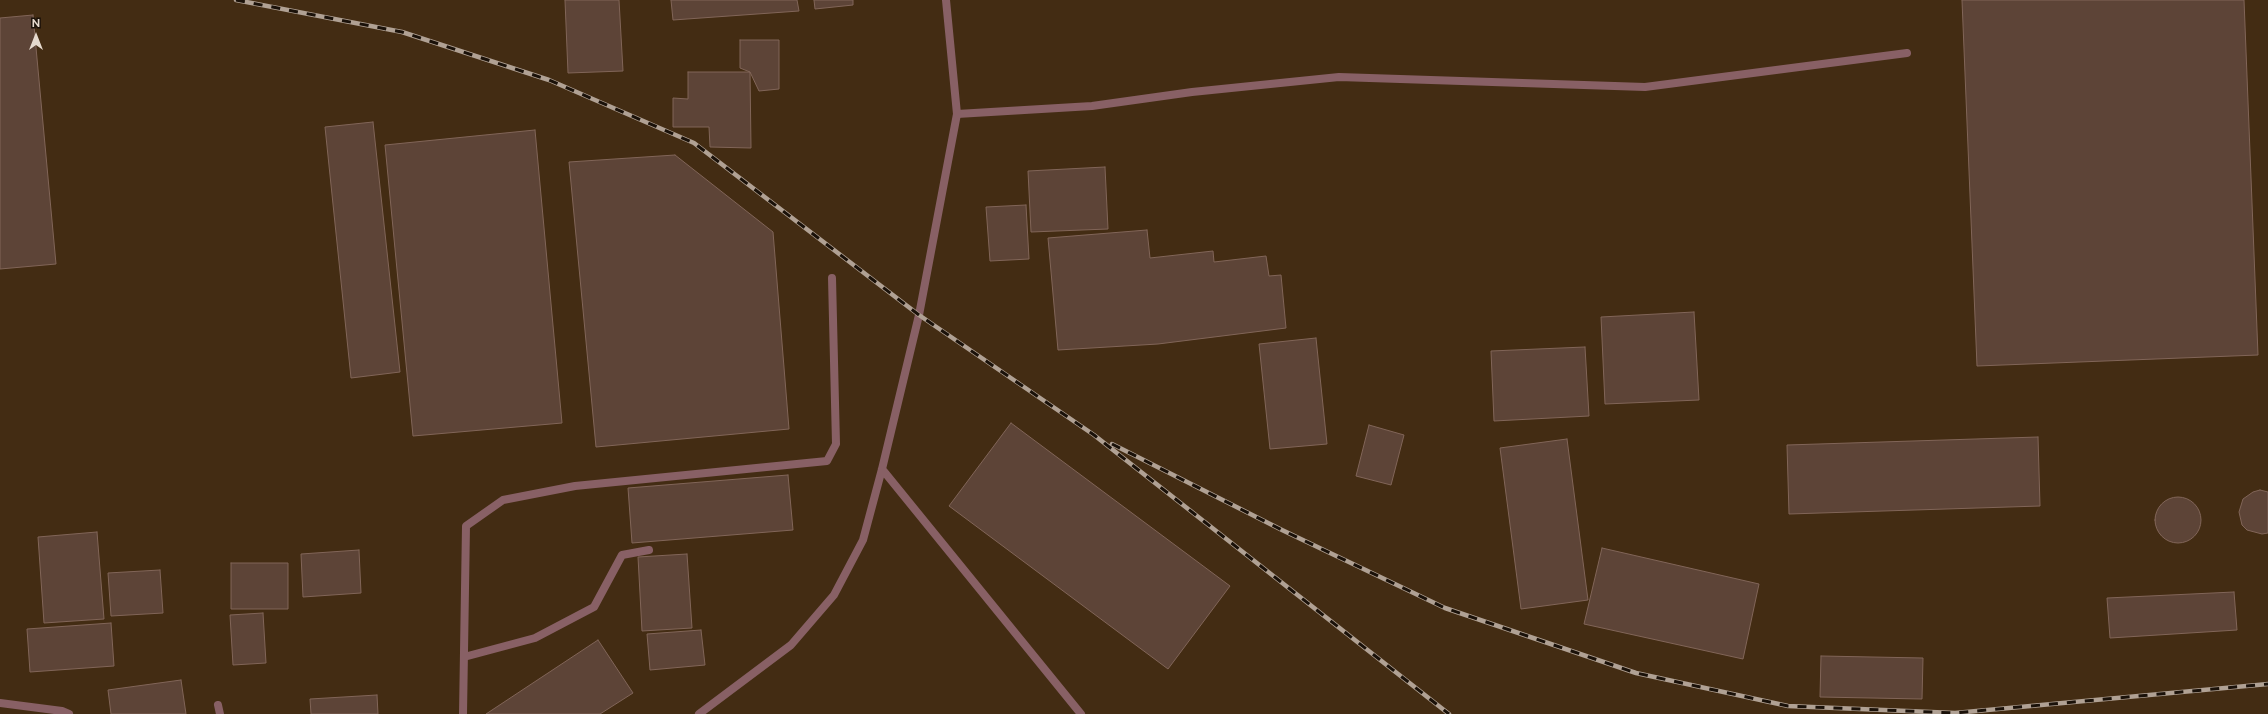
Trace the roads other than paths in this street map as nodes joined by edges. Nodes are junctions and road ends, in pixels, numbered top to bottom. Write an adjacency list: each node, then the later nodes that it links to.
1 (946, 0): 3 (street)
2 (1906, 53): 3 (street)
3 (957, 114): 5 (street)
4 (832, 278): 7 (street)
5 (882, 469): 13 (street); 14 (street)
6 (649, 550): 7 (street)
7 (464, 657): 12 (street)
8 (0, 703): 10 (street)
9 (218, 705): 11 (street)
10 (69, 714)
11 (220, 714)
12 (463, 714)
13 (699, 714)
14 (1081, 714)

